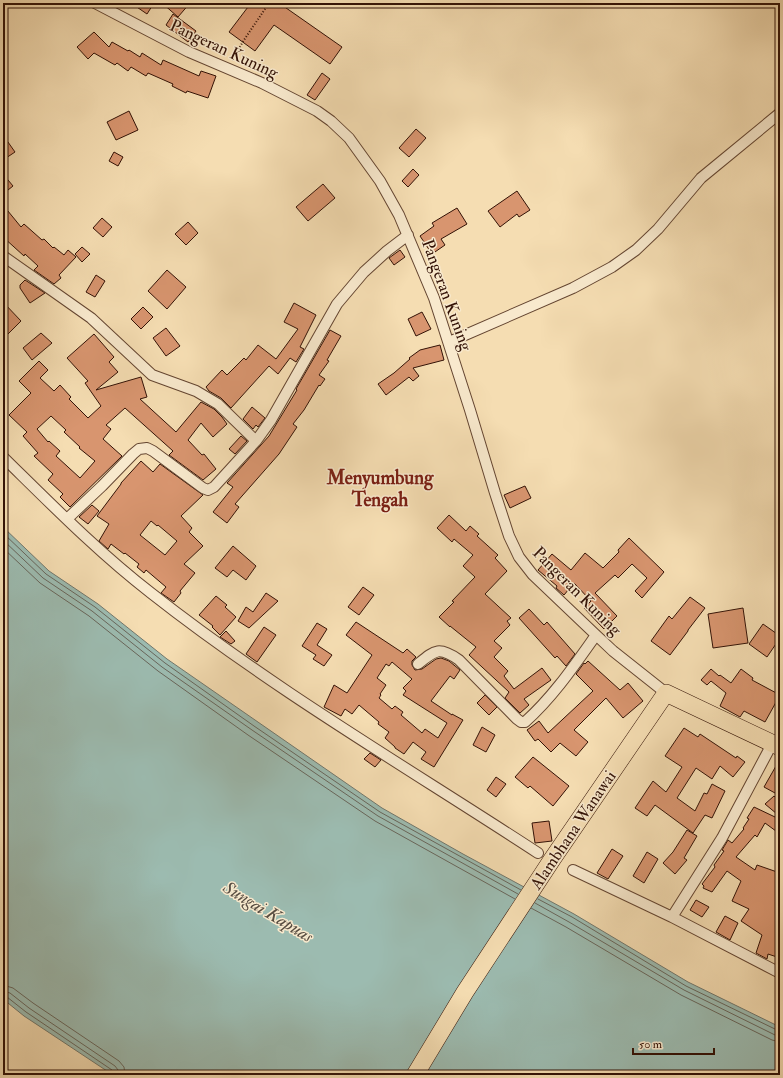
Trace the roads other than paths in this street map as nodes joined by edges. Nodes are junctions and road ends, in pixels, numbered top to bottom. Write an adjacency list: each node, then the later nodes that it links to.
1 (95, 3): 3 (street, Pangeran Kuning)
2 (780, 113): 5 (street)
3 (408, 235): 5 (street, Pangeran Kuning); 6 (street)
4 (3, 256): 6 (street)
5 (449, 342): 9 (street, Pangeran Kuning)
6 (256, 441): 8 (street)
7 (3, 457): 8 (street)
8 (67, 519): 13 (street)
9 (596, 635): 10 (street); 11 (street, Pangeran Kuning)
10 (418, 664)
11 (666, 693): 12 (main road); 17 (main road, Alambhana Wanawai)
12 (776, 746): 15 (street)
13 (538, 853)
14 (573, 870): 15 (street)
15 (672, 917): 16 (street)
16 (780, 973)
17 (415, 1075)

